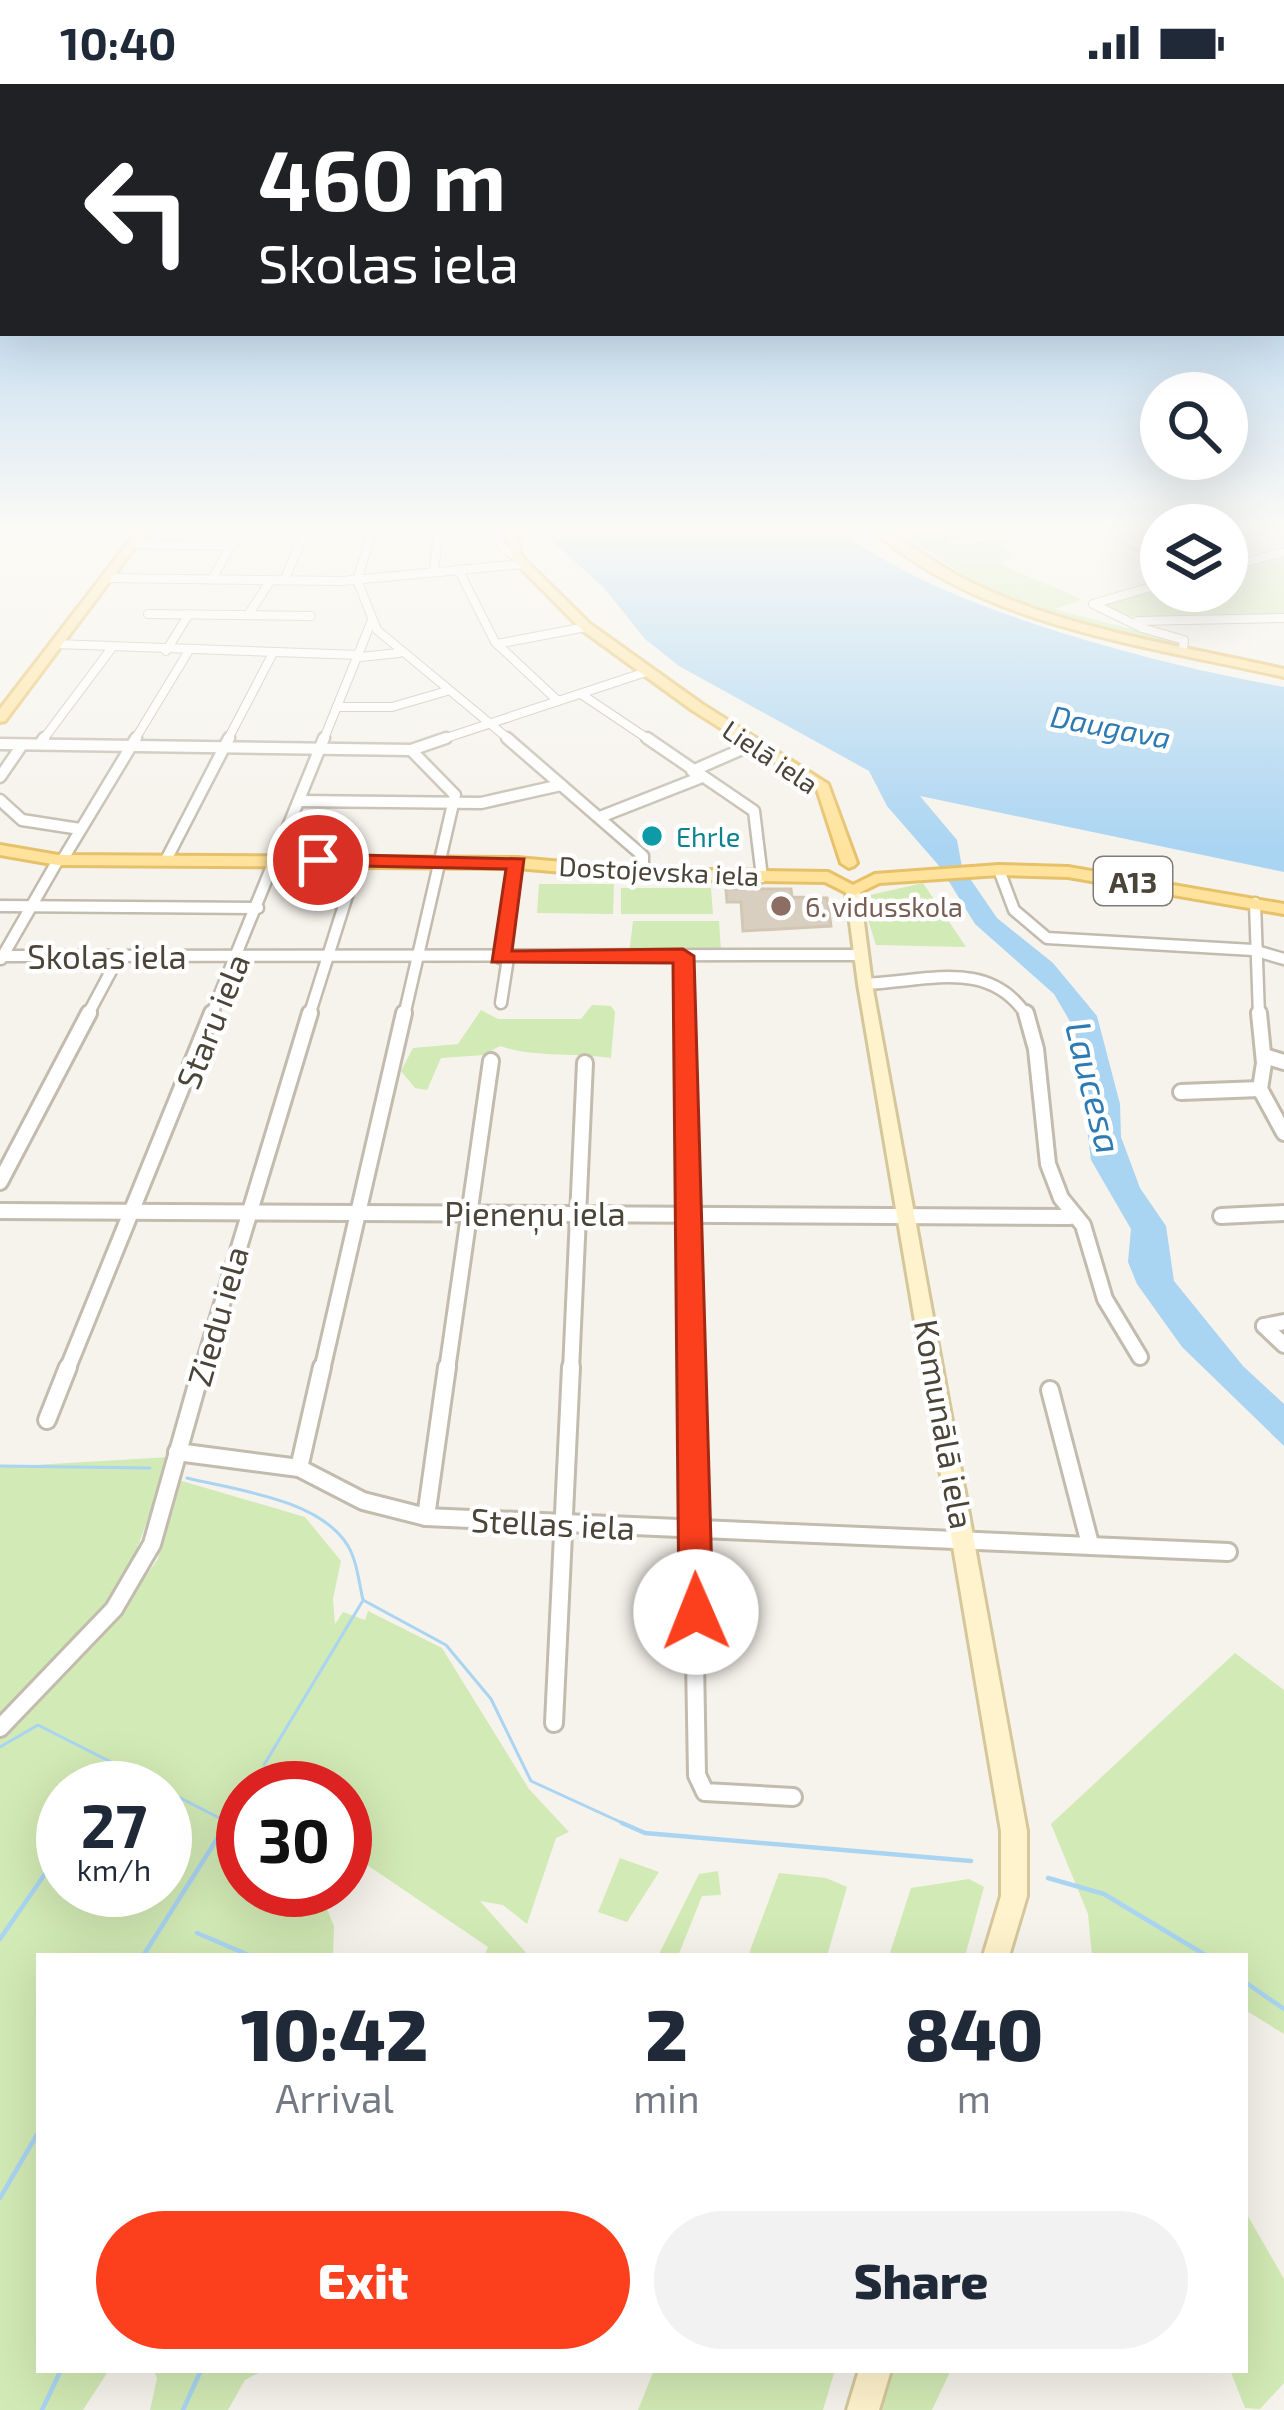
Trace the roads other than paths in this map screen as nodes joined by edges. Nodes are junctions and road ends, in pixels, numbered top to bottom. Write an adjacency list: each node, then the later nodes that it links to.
1 (63, 635): 10 (main road)
2 (176, 635): 14 (street)
3 (367, 635): 18 (street, Staru iela)
4 (384, 635): 16 (street)
5 (490, 635): 11 (street)
6 (546, 635): 11 (street)
7 (596, 635): 19 (main road, Lielā iela)
8 (1135, 635): 13 (main road)
9 (1167, 635): 13 (street)
10 (56, 644): 12 (street); 25 (main road)
11 (496, 644): 23 (street)
12 (110, 649): 14 (street); 29 (street)
13 (1184, 649): 20 (main road)
14 (166, 651): 15 (street)
15 (188, 652): 17 (street); 31 (street)
16 (399, 652): 18 (street); 21 (street)
17 (273, 653): 18 (street); 32 (street)
18 (360, 656): 24 (street, Staru iela)
19 (646, 672): 22 (street); 27 (main road, Lielā iela)
20 (1284, 673)
21 (447, 691): 24 (street); 26 (street)
22 (581, 694): 23 (street); 35 (street)
23 (558, 701): 26 (street)
24 (340, 706): 33 (street, Staru iela)
25 (0, 718)
26 (487, 724): 34 (street); 37 (street)
27 (756, 743): 35 (street); 52 (main road, Lielā iela)
28 (0, 744): 30 (street)
29 (40, 744): 30 (street); 31 (street)
30 (22, 745): 36 (street)
31 (131, 746): 32 (street); 44 (street)
32 (224, 748): 33 (street); 47 (street)
33 (322, 748): 34 (street); 41 (street, Staru iela)
34 (411, 750): 38 (street)
35 (697, 774): 43 (street); 55 (street)
36 (0, 778)
37 (561, 784): 40 (street); 43 (street)
38 (452, 786): 40 (street); 42 (street)
39 (0, 800): 44 (street)
40 (501, 800): 42 (street)
41 (300, 801): 42 (street); 48 (street, Staru iela)
42 (453, 803): 50 (street)
43 (600, 817): 54 (street)
44 (80, 829): 46 (street)
45 (0, 850): 46 (main road, Dostojevska iela)
46 (61, 860): 47 (main road, Dostojevska iela); 61 (street)
47 (166, 860): 48 (main road, Dostojevska iela)
48 (278, 860): 49 (main road, Dostojevska iela); 62 (street, Staru iela)
49 (358, 861): 50 (main road, Dostojevska iela); 68 (street, Ziedu iela)
50 (438, 861): 51 (main road, Dostojevska iela); 70 (street)
51 (517, 863): 54 (main road, Dostojevska iela); 72 (street)
52 (848, 863): 56 (main road); 57 (main road)
53 (989, 871): 57 (main road, A13); 59 (main road, A13); 64 (street)
54 (643, 874): 55 (main road, Dostojevska iela)
55 (762, 877): 56 (main road, Dostojevska iela)
56 (828, 877): 58 (main road)
57 (875, 879): 58 (main road, A13)
58 (853, 890): 65 (street, Komunālā iela)
59 (1255, 903): 63 (main road, A13); 64 (street)
60 (0, 906): 61 (street)
61 (33, 907): 62 (street); 71 (street)
62 (258, 908): 67 (street, Staru iela)
63 (1284, 909)
64 (1253, 950): 73 (street); 76 (street)
65 (860, 955): 69 (street, Skolas iela); 74 (street, Komunālā iela)
66 (119, 956): 67 (street, Skolas iela); 71 (street, Skolas iela); 83 (street)
67 (239, 956): 68 (street, Skolas iela); 84 (street, Staru iela)
68 (329, 956): 70 (street, Skolas iela); 86 (street, Ziedu iela)
69 (683, 956): 72 (street, Skolas iela); 89 (street)
70 (417, 957): 72 (street, Skolas iela); 87 (street)
71 (1, 958)
72 (504, 958): 75 (street)
73 (1284, 959)
74 (865, 984): 92 (street, Komunālā iela); 94 (street)
75 (501, 1003)
76 (1264, 1056): 78 (street); 80 (street)
77 (491, 1061): 90 (street)
78 (1284, 1062)
79 (585, 1064): 88 (street)
80 (1260, 1089): 81 (street); 82 (street)
81 (1181, 1091)
82 (1284, 1133)
83 (0, 1182)
84 (134, 1210): 85 (street, Pieneņu iela); 86 (street, Pieneņu iela); 99 (street, Staru iela)
85 (0, 1211)
86 (247, 1211): 87 (street, Pieneņu iela); 100 (street, Ziedu iela)
87 (357, 1211): 90 (street, Pieneņu iela); 101 (street)
88 (579, 1212): 89 (street, Pieneņu iela); 90 (street, Pieneņu iela); 103 (street)
89 (688, 1213): 92 (street, Pieneņu iela); 104 (street)
90 (468, 1214): 102 (street)
91 (1284, 1214): 93 (street)
92 (907, 1215): 94 (street, Pieneņu iela); 105 (street, Komunālā iela)
93 (1221, 1216)
94 (1070, 1217): 97 (street)
95 (1284, 1322): 96 (street)
96 (1284, 1345)
97 (1140, 1357)
98 (1050, 1390): 106 (street)
99 (47, 1420)
100 (177, 1453): 101 (street, Stellas iela); 109 (street, Ziedu iela)
101 (299, 1468): 102 (street, Stellas iela)
102 (426, 1516): 103 (street, Stellas iela)
103 (562, 1522): 104 (street, Stellas iela); 108 (street)
104 (695, 1530): 105 (street, Stellas iela); 110 (street)
105 (967, 1544): 106 (street, Stellas iela); 111 (street, Komunālā iela)
106 (1090, 1544): 107 (street, Stellas iela)
107 (1228, 1552)
108 (554, 1723)
109 (0, 1728)
110 (793, 1797)
111 (997, 1953)
112 (874, 2373): 113 (street)
113 (863, 2410)

